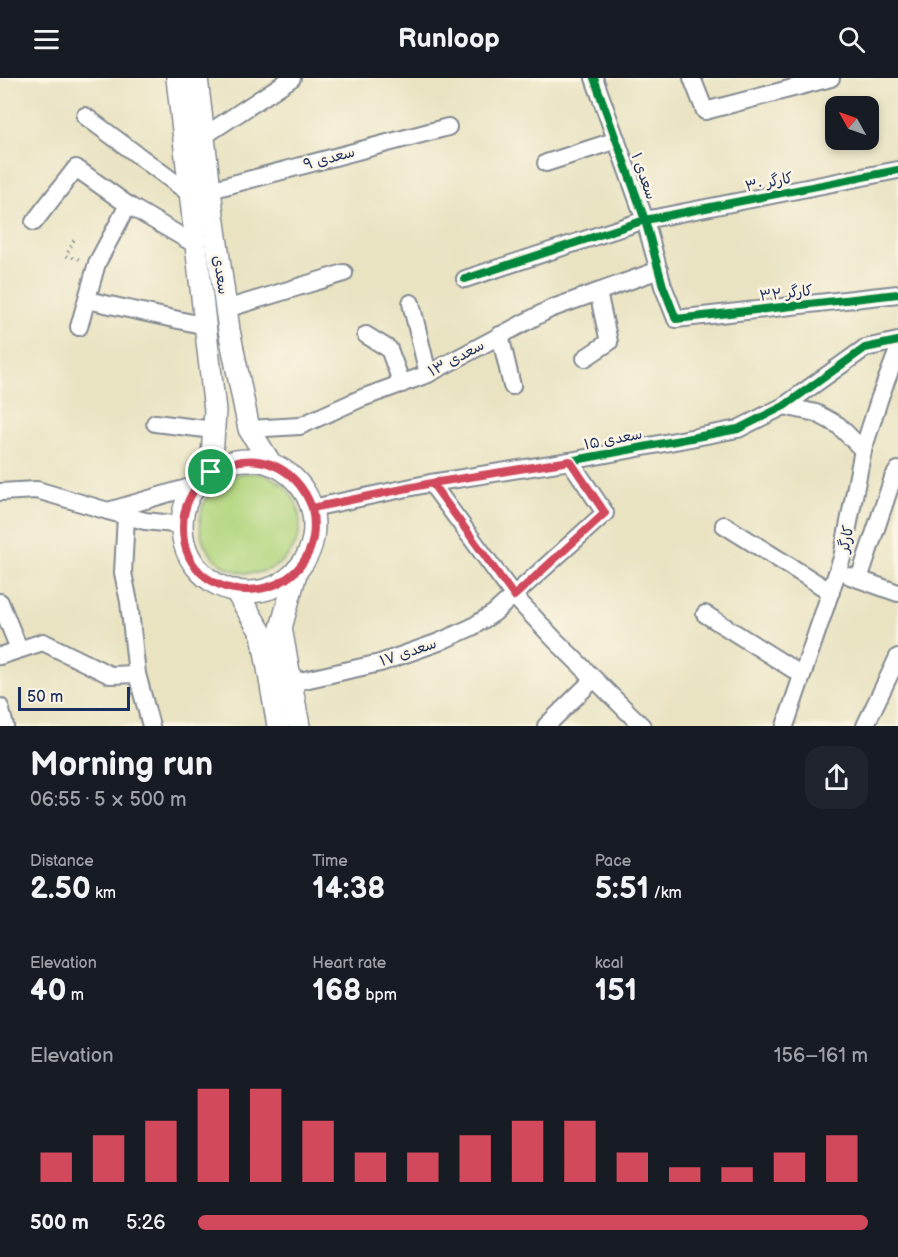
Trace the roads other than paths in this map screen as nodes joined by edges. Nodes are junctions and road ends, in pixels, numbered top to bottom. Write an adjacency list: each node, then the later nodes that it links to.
1 (177, 78): 13 (main road, سعدی)
2 (197, 78): 9 (main road, سعدی)
3 (292, 78): 9 (street)
4 (594, 78): 10 (street, سعدی ۱)
5 (692, 78): 6 (street)
6 (831, 78)
7 (85, 116): 13 (street)
8 (448, 127): 13 (street, سعدی ۹)
9 (204, 136): 13 (main road, سعدی)
10 (617, 140): 11 (street); 15 (street, سعدی ۱)
11 (546, 163)
12 (898, 170): 15 (street, کارگر ۳۰)
13 (200, 191): 17 (main road, سعدی); 25 (main road, سعدی)
14 (128, 205): 16 (street); 17 (street); 23 (street)
15 (645, 220): 18 (street, سعدی ۱); 20 (street, کارگر ۳۰)
16 (34, 222)
17 (196, 245): 27 (main road, سعدی)
18 (659, 270): 21 (street, سعدی ۱۳); 26 (street, سعدی ۱)
19 (344, 273): 25 (street)
20 (465, 279)
21 (598, 292): 30 (street, سعدی ۱۳); 33 (street)
22 (898, 294): 26 (street, کارگر ۳۲)
23 (87, 300): 27 (street); 28 (street)
24 (411, 303): 34 (street)
25 (226, 309): 39 (main road, سعدی)
26 (676, 318)
27 (206, 326): 40 (main road, سعدی)
28 (79, 327)
29 (366, 335): 35 (street)
30 (500, 335): 34 (street, سعدی ۱۳); 36 (street)
31 (898, 341): 37 (street, سعدی ۱۵)
32 (898, 350): 41 (street, کارگر)
33 (585, 358)
34 (428, 374): 35 (street, سعدی ۱۳)
35 (402, 384): 39 (street, سعدی ۱۳)
36 (512, 386)
37 (784, 406): 41 (street); 42 (street, سعدی ۱۵)
38 (155, 423): 40 (street)
39 (249, 429): 43 (main road, سعدی)
40 (214, 430): 45 (main road, سعدی)
41 (863, 450): 54 (street, کارگر)
42 (570, 461): 46 (street, سعدی ۱۵); 59 (street, سعدی ۱۷)
43 (271, 464): 45 (main road); 48 (main road)
44 (896, 475): 55 (street)
45 (204, 478): 49 (street); 51 (main road)
46 (432, 483): 48 (street, سعدی ۱۵); 59 (street)
47 (0, 492): 49 (street)
48 (312, 508): 53 (main road)
49 (108, 511): 50 (street)
50 (126, 516): 51 (street); 65 (street)
51 (183, 525): 56 (main road)
52 (724, 525): 57 (street)
53 (297, 570): 56 (main road); 68 (main road)
54 (838, 572): 55 (street); 57 (street, کارگر)
55 (859, 579): 58 (street)
56 (235, 590): 72 (main road)
57 (831, 592): 66 (street, کارگر)
58 (898, 593)
59 (514, 596): 67 (street); 68 (street, سعدی ۱۷)
60 (0, 602): 62 (street)
61 (705, 614): 66 (street)
62 (19, 649): 63 (street); 65 (street)
63 (0, 656)
64 (898, 657): 77 (street)
65 (137, 674): 71 (street)
66 (802, 675): 76 (street, کارگر)
67 (594, 679): 74 (street); 75 (street)
68 (291, 683): 73 (main road)
69 (0, 707): 70 (street)
70 (5, 726)
71 (151, 726)
72 (278, 726)
73 (299, 726)
74 (546, 726)
75 (642, 726)
76 (786, 726)
77 (865, 726)

